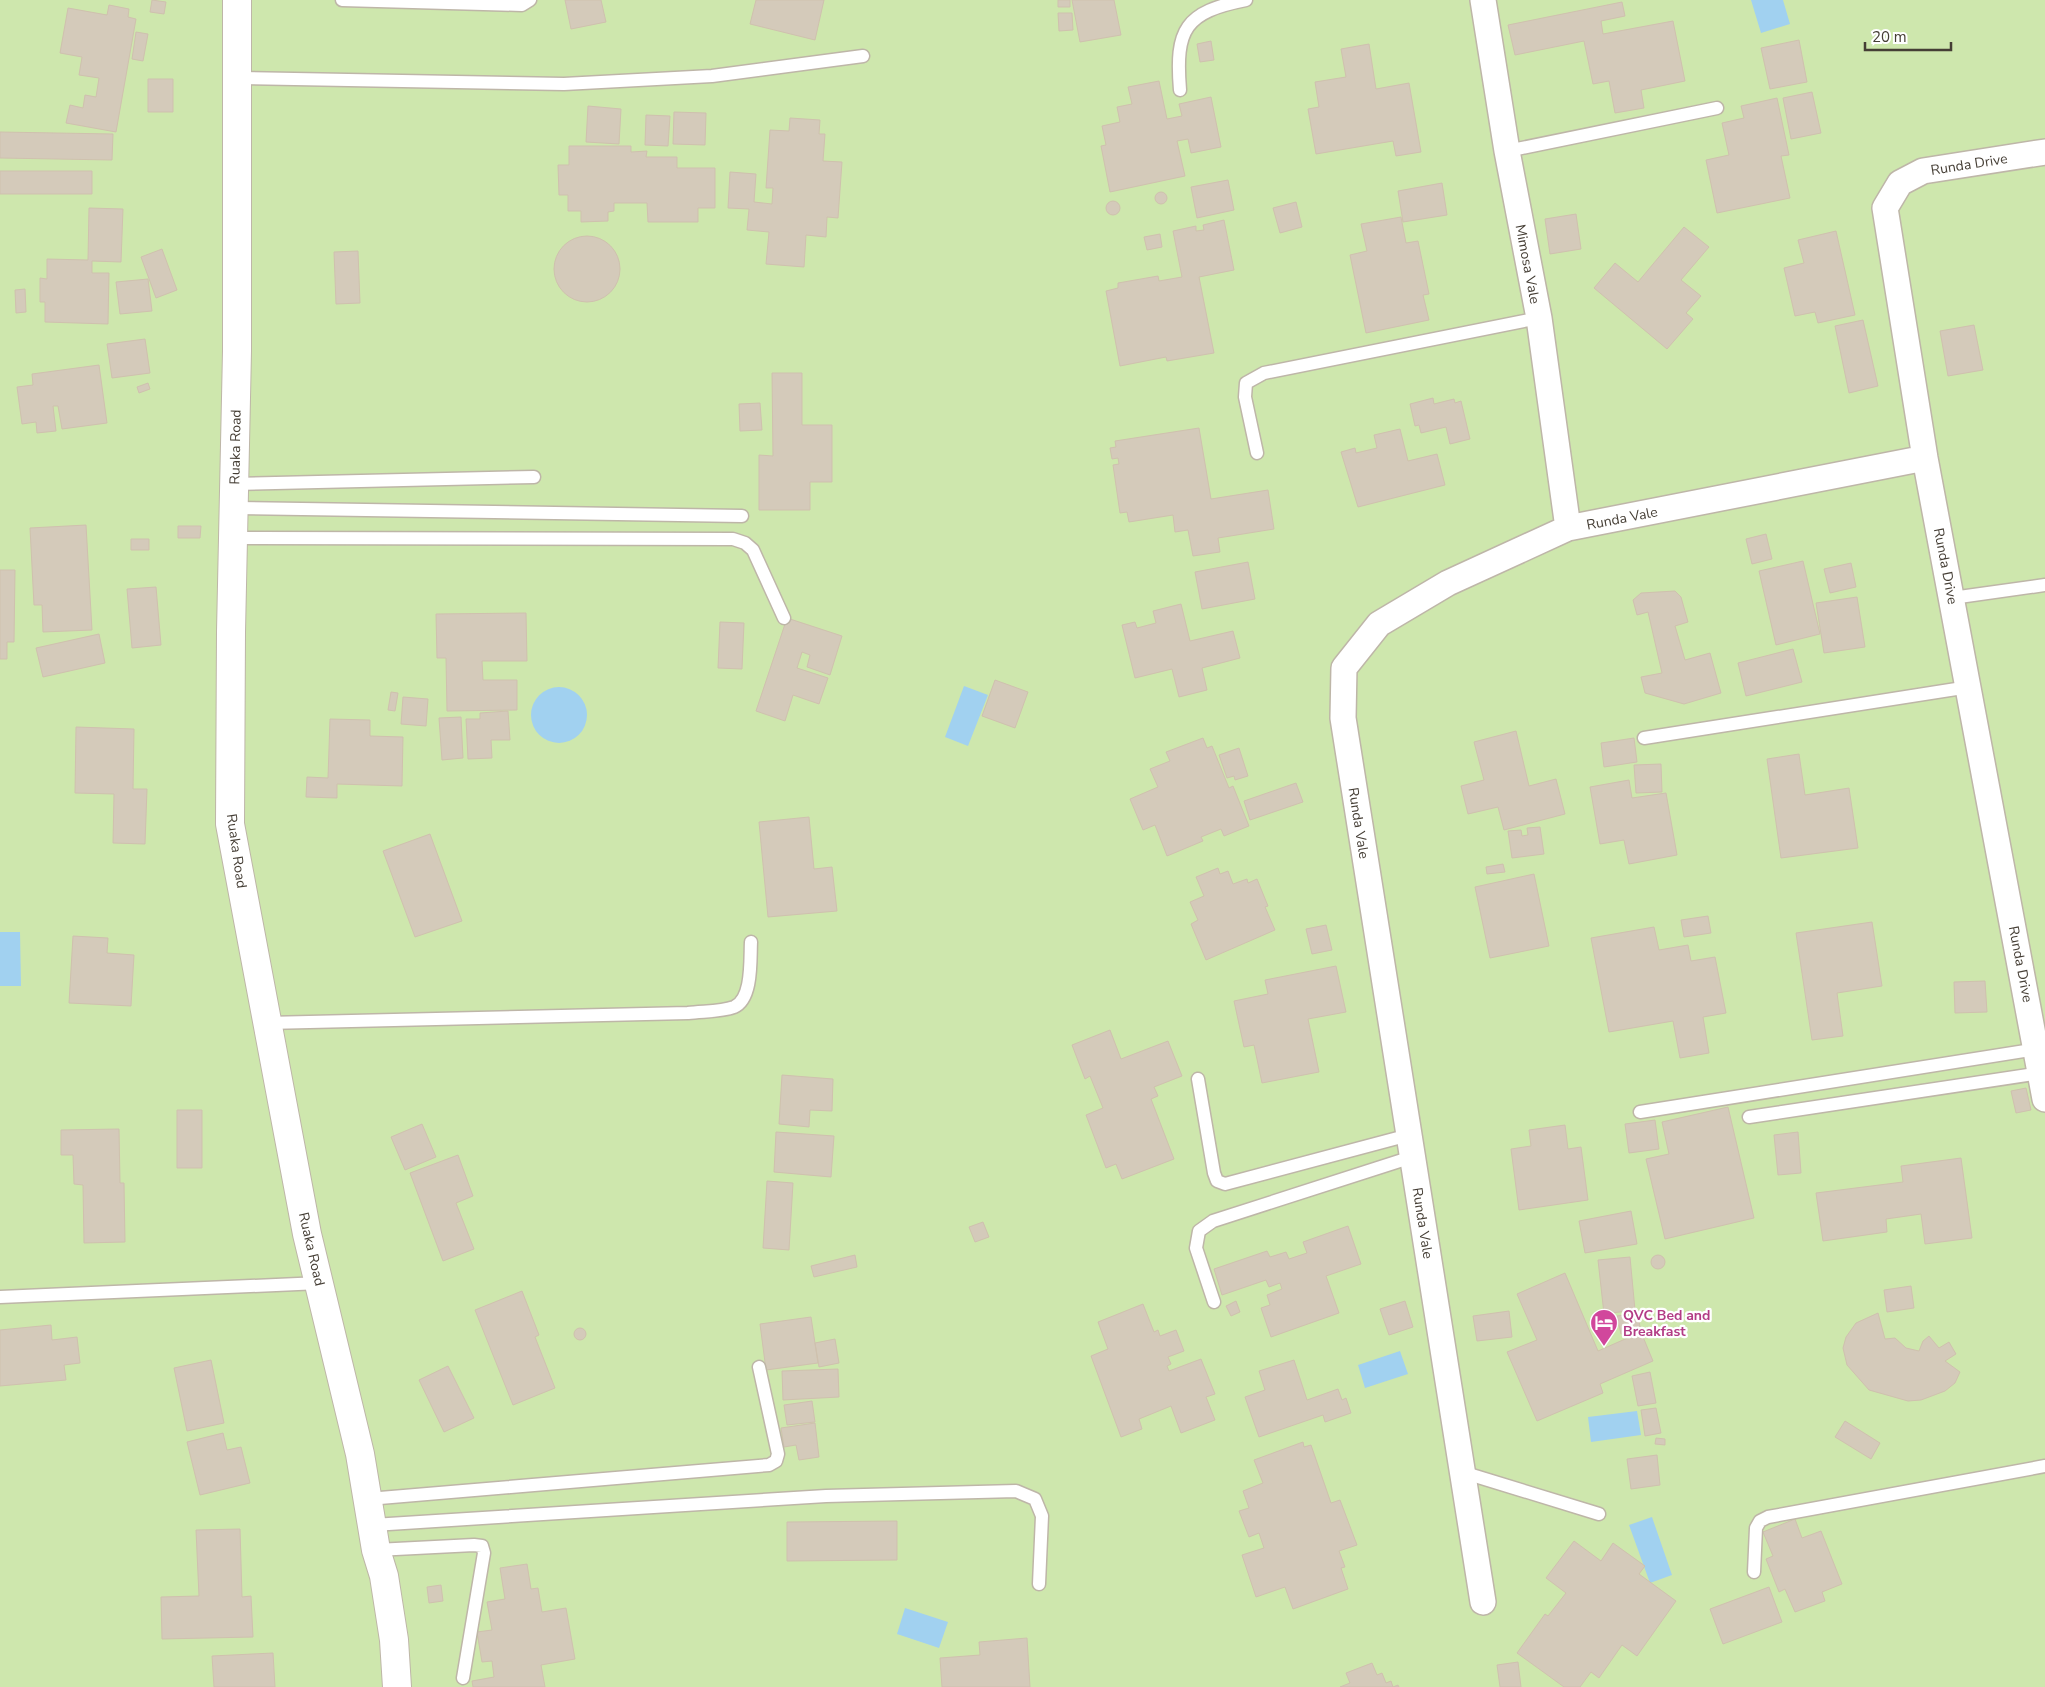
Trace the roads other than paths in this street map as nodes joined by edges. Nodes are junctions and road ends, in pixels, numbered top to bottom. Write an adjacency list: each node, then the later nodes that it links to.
1 (237, 0): 7 (street, Ruaka Road)
2 (342, 0): 3 (lane)
3 (530, 0)
4 (1246, 0): 8 (lane)
5 (1483, 0): 10 (street, Mimosa Vale)
6 (863, 56): 7 (lane)
7 (237, 78): 16 (street, Ruaka Road)
8 (1180, 90)
9 (1717, 108): 10 (lane)
10 (1507, 151): 12 (street, Mimosa Vale)
11 (2045, 152): 14 (street, Runda Drive)
12 (1538, 318): 13 (lane); 18 (street, Mimosa Vale)
13 (1257, 454)
14 (1925, 458): 18 (street, Runda Vale); 21 (street, Runda Drive)
15 (534, 477): 16 (lane)
16 (234, 496): 17 (lane); 19 (street, Ruaka Road)
17 (742, 516)
18 (1568, 528): 32 (street, Runda Vale)
19 (233, 538): 22 (lane); 26 (street, Ruaka Road)
20 (2045, 585): 21 (lane)
21 (1952, 598): 23 (street, Runda Drive)
22 (784, 618)
23 (1969, 687): 24 (lane); 27 (street, Runda Drive)
24 (1644, 738)
25 (751, 942): 26 (lane)
26 (267, 1023): 33 (street, Ruaka Road)
27 (2040, 1060): 29 (street, Runda Drive); 30 (lane); 31 (lane)
28 (1198, 1079): 32 (lane)
29 (2045, 1099)
30 (1640, 1112)
31 (1749, 1117)
32 (1411, 1146): 35 (lane); 38 (street, Runda Vale)
33 (320, 1283): 34 (lane); 39 (street, Ruaka Road)
34 (0, 1296)
35 (1214, 1302)
36 (759, 1367): 39 (lane)
37 (2045, 1466): 42 (lane)
38 (1462, 1472): 40 (lane); 44 (street, Runda Vale)
39 (368, 1499): 41 (street, Ruaka Road)
40 (1599, 1514)
41 (375, 1538): 43 (lane); 45 (lane); 46 (street, Ruaka Road)
42 (1754, 1572)
43 (1039, 1584)
44 (1483, 1602)
45 (463, 1678)
46 (397, 1687)

